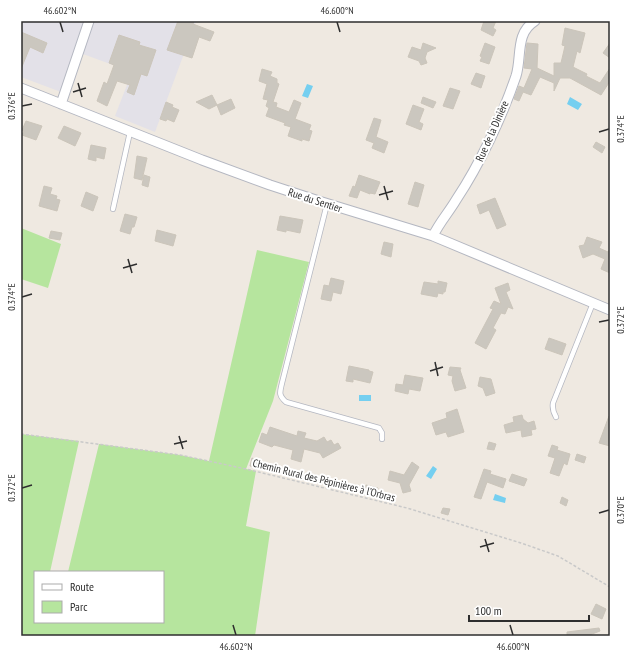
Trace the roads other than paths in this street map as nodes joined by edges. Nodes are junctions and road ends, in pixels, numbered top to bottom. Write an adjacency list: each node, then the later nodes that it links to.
1 (89, 21): 4 (street)
2 (535, 21): 8 (street, Rue de la Dinière)
3 (21, 88): 4 (street, Rue du Sentier)
4 (61, 104): 5 (street, Rue du Sentier)
5 (130, 132): 6 (street, Rue du Sentier); 7 (lane)
6 (327, 204): 8 (street, Rue du Sentier); 12 (lane)
7 (113, 209)
8 (432, 236): 9 (street, Rue du Sentier)
9 (593, 303): 10 (street, Rue du Sentier); 11 (lane)
10 (610, 310)
11 (556, 417)
12 (382, 439)

